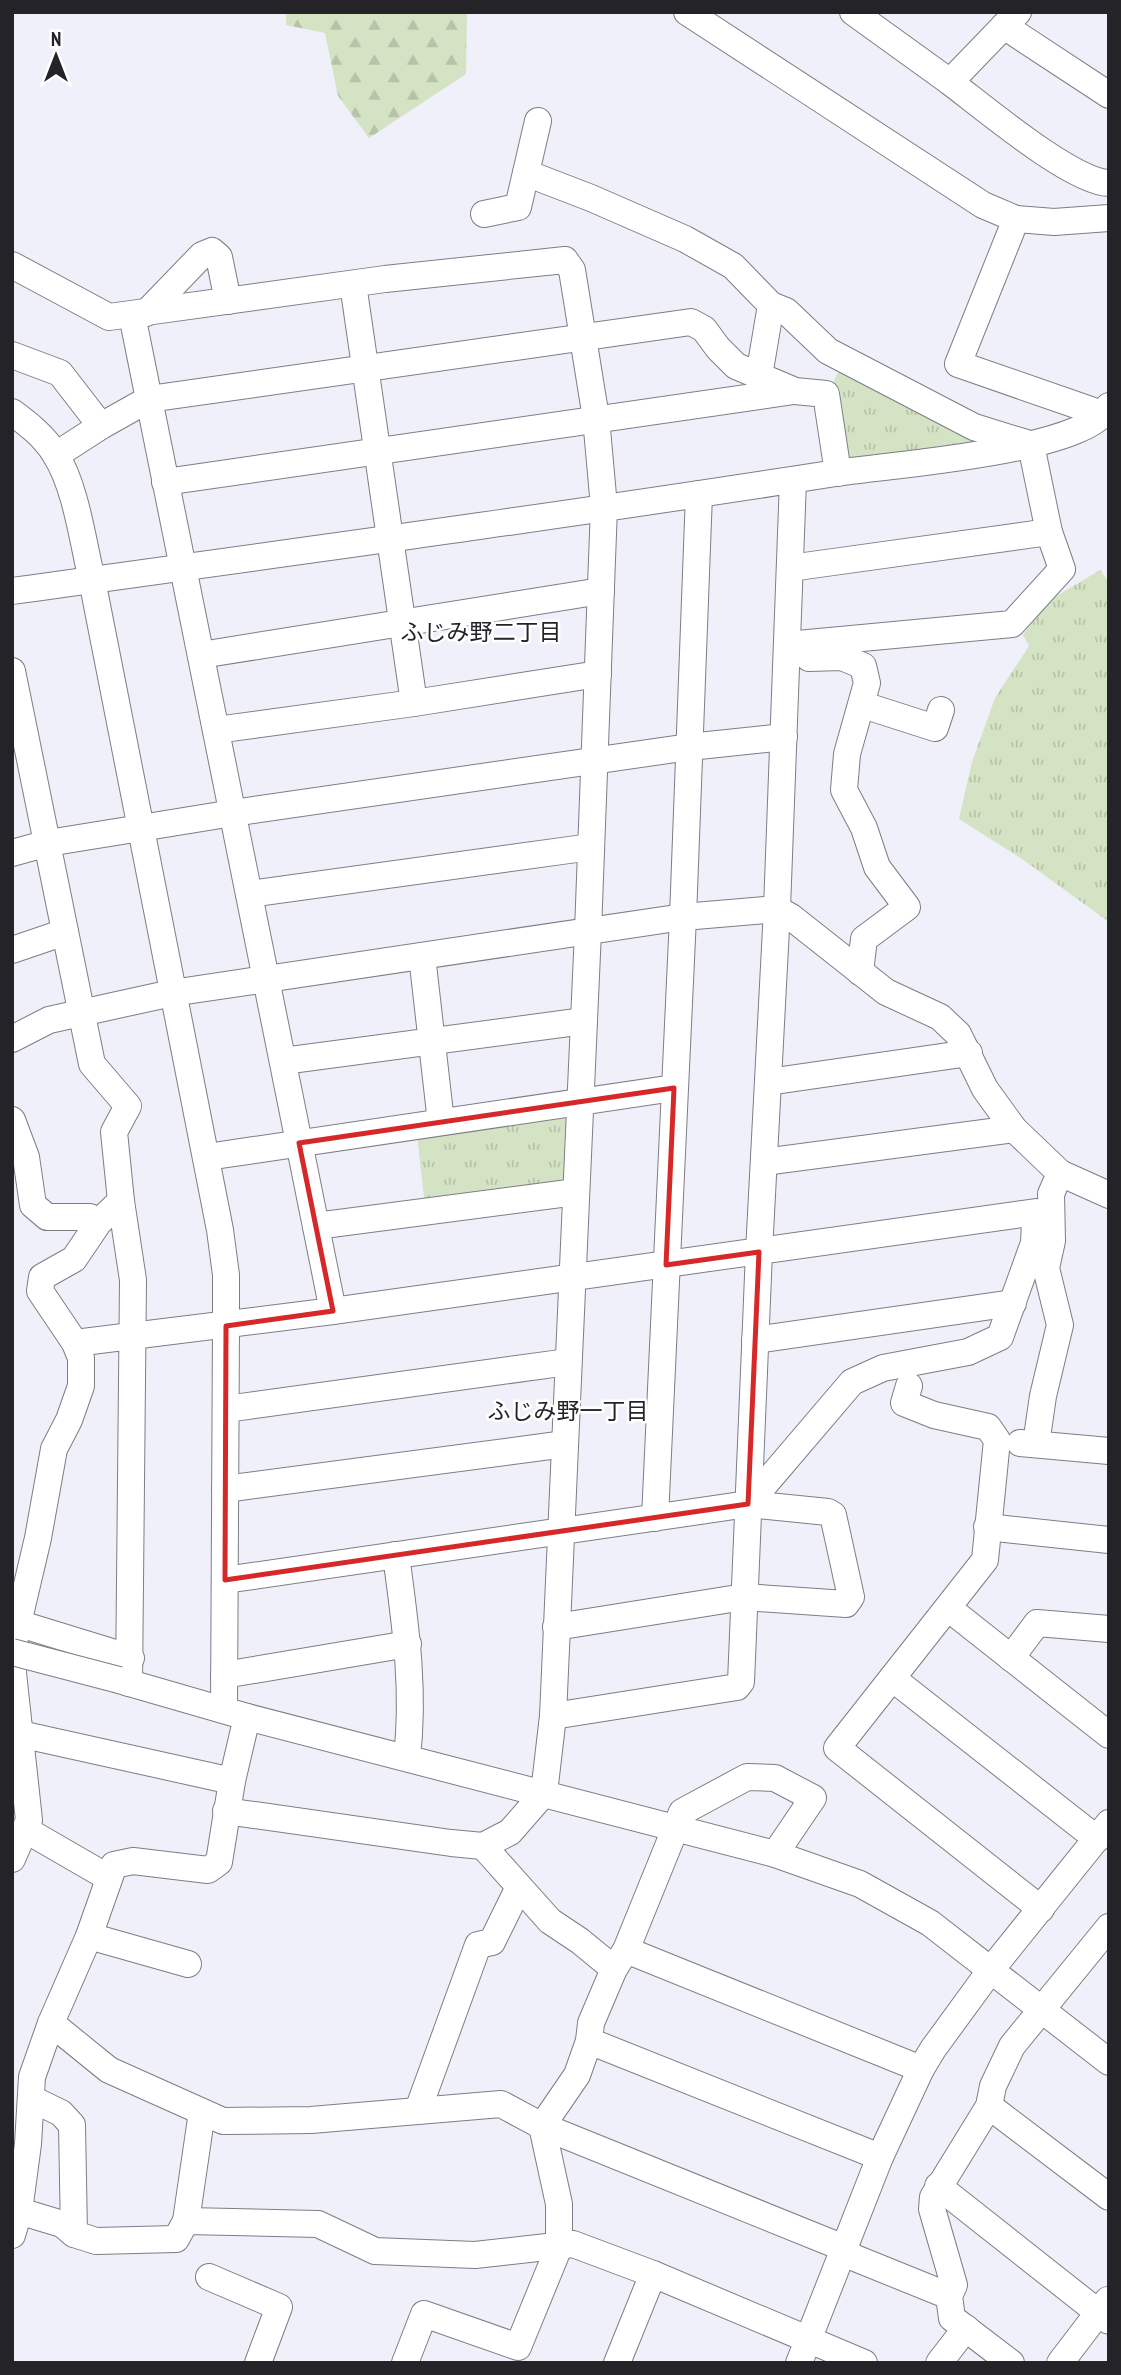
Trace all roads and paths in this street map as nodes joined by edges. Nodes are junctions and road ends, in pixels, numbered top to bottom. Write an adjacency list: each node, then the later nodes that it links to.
1 (687, 12): 11 (street)
2 (853, 12): 4 (street)
3 (1011, 19): 4 (street); 5 (street)
4 (950, 82): 8 (street)
5 (1109, 95)
6 (538, 121): 7 (street)
7 (526, 173): 9 (street); 15 (street)
8 (1109, 183)
9 (484, 214)
10 (1109, 218): 11 (street)
11 (1016, 219): 23 (street)
12 (12, 265): 16 (street)
13 (352, 284): 14 (street); 17 (street); 19 (street)
14 (228, 301): 16 (street); 16 (street)
15 (771, 305): 20 (street); 27 (street)
16 (139, 314): 22 (street)
17 (584, 336): 19 (street); 20 (street); 25 (street)
18 (12, 355): 26 (street)
19 (366, 369): 22 (street); 28 (street)
20 (760, 376): 21 (street)
21 (795, 391): 25 (street); 30 (street)
22 (149, 399): 26 (street); 32 (street)
23 (1107, 410): 27 (street)
24 (12, 412): 29 (street)
25 (596, 418): 28 (street); 34 (street)
26 (101, 426): 29 (street)
27 (1031, 445): 30 (street); 35 (street)
28 (378, 450): 32 (street); 36 (street)
29 (56, 455): 39 (street)
30 (838, 472): 31 (street)
31 (793, 480): 33 (street); 38 (street)
32 (165, 482): 37 (street)
33 (699, 494): 34 (street); 52 (street)
34 (604, 507): 36 (street); 41 (street)
35 (1049, 532): 38 (street); 43 (street)
36 (390, 537): 37 (street); 42 (street)
37 (182, 568): 39 (street); 44 (street)
38 (790, 568): 43 (street)
39 (92, 580): 40 (street); 55 (street)
40 (12, 591)
41 (601, 591): 42 (street); 46 (street)
42 (403, 622): 44 (street); 47 (street)
43 (787, 652): 48 (street); 51 (street)
44 (201, 655): 50 (street)
45 (12, 671): 56 (street)
46 (598, 674): 47 (street); 53 (street)
47 (414, 703): 50 (street)
48 (863, 705): 49 (street); 66 (street)
49 (941, 710)
50 (216, 730): 54 (street)
51 (784, 737): 52 (street); 60 (street)
52 (689, 747): 53 (street); 61 (street)
53 (595, 761): 54 (street); 57 (street)
54 (233, 813): 55 (street); 59 (street)
55 (140, 828): 56 (street); 68 (street)
56 (48, 844): 58 (street); 62 (street)
57 (592, 847): 59 (street); 63 (street)
58 (12, 853)
59 (249, 894): 67 (street)
60 (777, 909): 61 (street); 66 (street); 75 (street)
61 (683, 918): 63 (street); 76 (street)
62 (65, 932): 64 (street); 69 (street)
63 (588, 932): 65 (street); 70 (street)
64 (12, 950)
65 (422, 956): 67 (street); 72 (street)
66 (860, 972): 73 (street)
67 (266, 979): 68 (street); 74 (street)
68 (172, 993): 69 (street); 82 (street)
69 (81, 1012): 71 (street); 87 (street)
70 (584, 1021): 72 (street); 77 (street)
71 (12, 1039)
72 (432, 1041): 74 (street); 79 (street)
73 (968, 1053): 75 (street); 80 (street)
74 (283, 1061): 81 (street)
75 (768, 1082): 83 (street)
76 (674, 1088): 77 (street); 92 (street)
77 (580, 1102): 79 (street); 85 (street)
78 (12, 1120): 89 (street)
79 (441, 1122): 81 (street)
80 (1013, 1129): 83 (street); 84 (street)
81 (299, 1143): 82 (street); 90 (street)
82 (207, 1157): 96 (street)
83 (764, 1162): 91 (street)
84 (1054, 1168): 86 (street); 88 (street); 105 (street)
85 (576, 1192): 90 (street); 93 (street)
86 (1109, 1195)
87 (121, 1201): 89 (street); 97 (street)
88 (1036, 1212): 91 (street); 94 (street)
89 (99, 1222): 99 (street)
90 (316, 1226): 95 (street)
91 (759, 1252): 92 (street); 98 (street)
92 (666, 1265): 93 (street); 109 (street)
93 (572, 1277): 95 (street); 100 (street)
94 (1013, 1303): 98 (street); 108 (street)
95 (333, 1311): 96 (street)
96 (226, 1326): 97 (street); 102 (street)
97 (133, 1337): 99 (street); 123 (street)
98 (755, 1340): 108 (street)
99 (75, 1343): 117 (street)
100 (568, 1362): 102 (street); 104 (street)
101 (909, 1386): 103 (street)
102 (226, 1409): 107 (street)
103 (997, 1440): 105 (street); 110 (street)
104 (565, 1444): 107 (street); 111 (street)
105 (1036, 1444): 106 (street)
106 (1109, 1451)
107 (225, 1489): 114 (street)
108 (748, 1504): 109 (street); 115 (street); 115 (street)
109 (655, 1518): 111 (street)
110 (987, 1527): 112 (street); 116 (street)
111 (561, 1531): 113 (street); 118 (street)
112 (1109, 1540)
113 (396, 1555): 114 (street); 120 (street)
114 (225, 1580): 124 (street)
115 (744, 1597): 118 (street); 127 (street)
116 (948, 1608): 122 (street); 125 (street)
117 (18, 1623): 123 (street); 128 (street)
118 (556, 1628): 127 (street)
119 (1109, 1629): 122 (street)
120 (408, 1644): 124 (street); 130 (street)
121 (12, 1652): 123 (street, bridge)
122 (1011, 1658): 129 (street)
123 (126, 1674): 126 (street)
124 (224, 1675): 126 (street)
125 (892, 1678): 136 (street); 142 (street)
126 (235, 1713): 130 (street); 131 (street)
127 (553, 1716): 132 (street)
128 (20, 1734): 131 (street); 135 (street)
129 (1109, 1735)
130 (407, 1757): 132 (street)
131 (232, 1781): 133 (street)
132 (544, 1793): 134 (street); 137 (street)
133 (226, 1811): 137 (street); 140 (street)
134 (674, 1827): 138 (street); 138 (street); 145 (street)
135 (26, 1830): 139 (street); 140 (street)
136 (1103, 1831): 142 (street)
137 (483, 1846): 141 (street)
138 (775, 1854): 147 (street)
139 (12, 1859)
140 (109, 1878): 144 (street)
141 (519, 1887): 145 (street); 155 (street)
142 (1041, 1909): 147 (street)
143 (1109, 1927): 148 (street)
144 (89, 1936): 146 (street); 149 (street)
145 (620, 1960): 150 (street); 152 (street)
146 (188, 1964)
147 (990, 1971): 148 (street); 152 (street)
148 (1043, 2010): 151 (street); 154 (street)
149 (51, 2023): 153 (street); 156 (street)
150 (589, 2041): 157 (street); 158 (street)
151 (1109, 2062)
152 (921, 2069): 158 (street)
153 (25, 2094): 162 (street); 163 (street)
154 (989, 2106): 159 (street); 160 (street)
155 (418, 2110): 156 (street); 157 (street)
156 (202, 2112): 161 (street)
157 (542, 2126): 164 (street); 165 (street)
158 (880, 2157): 165 (street)
159 (938, 2186): 168 (street); 169 (street)
160 (1109, 2197)
161 (186, 2221): 163 (street); 164 (street)
162 (16, 2223): 163 (street)
163 (74, 2234)
164 (559, 2247): 166 (street); 173 (street)
165 (844, 2251): 168 (street); 171 (street)
166 (653, 2274): 171 (street); 174 (street)
167 (209, 2277): 172 (street)
168 (949, 2296): 170 (street)
169 (1105, 2311): 178 (street)
170 (966, 2328): 176 (street); 177 (street)
171 (804, 2351): 175 (street)
172 (258, 2363)
173 (405, 2363)
174 (617, 2363)
175 (864, 2363)
176 (939, 2363)
177 (1010, 2363)
178 (1060, 2363)

